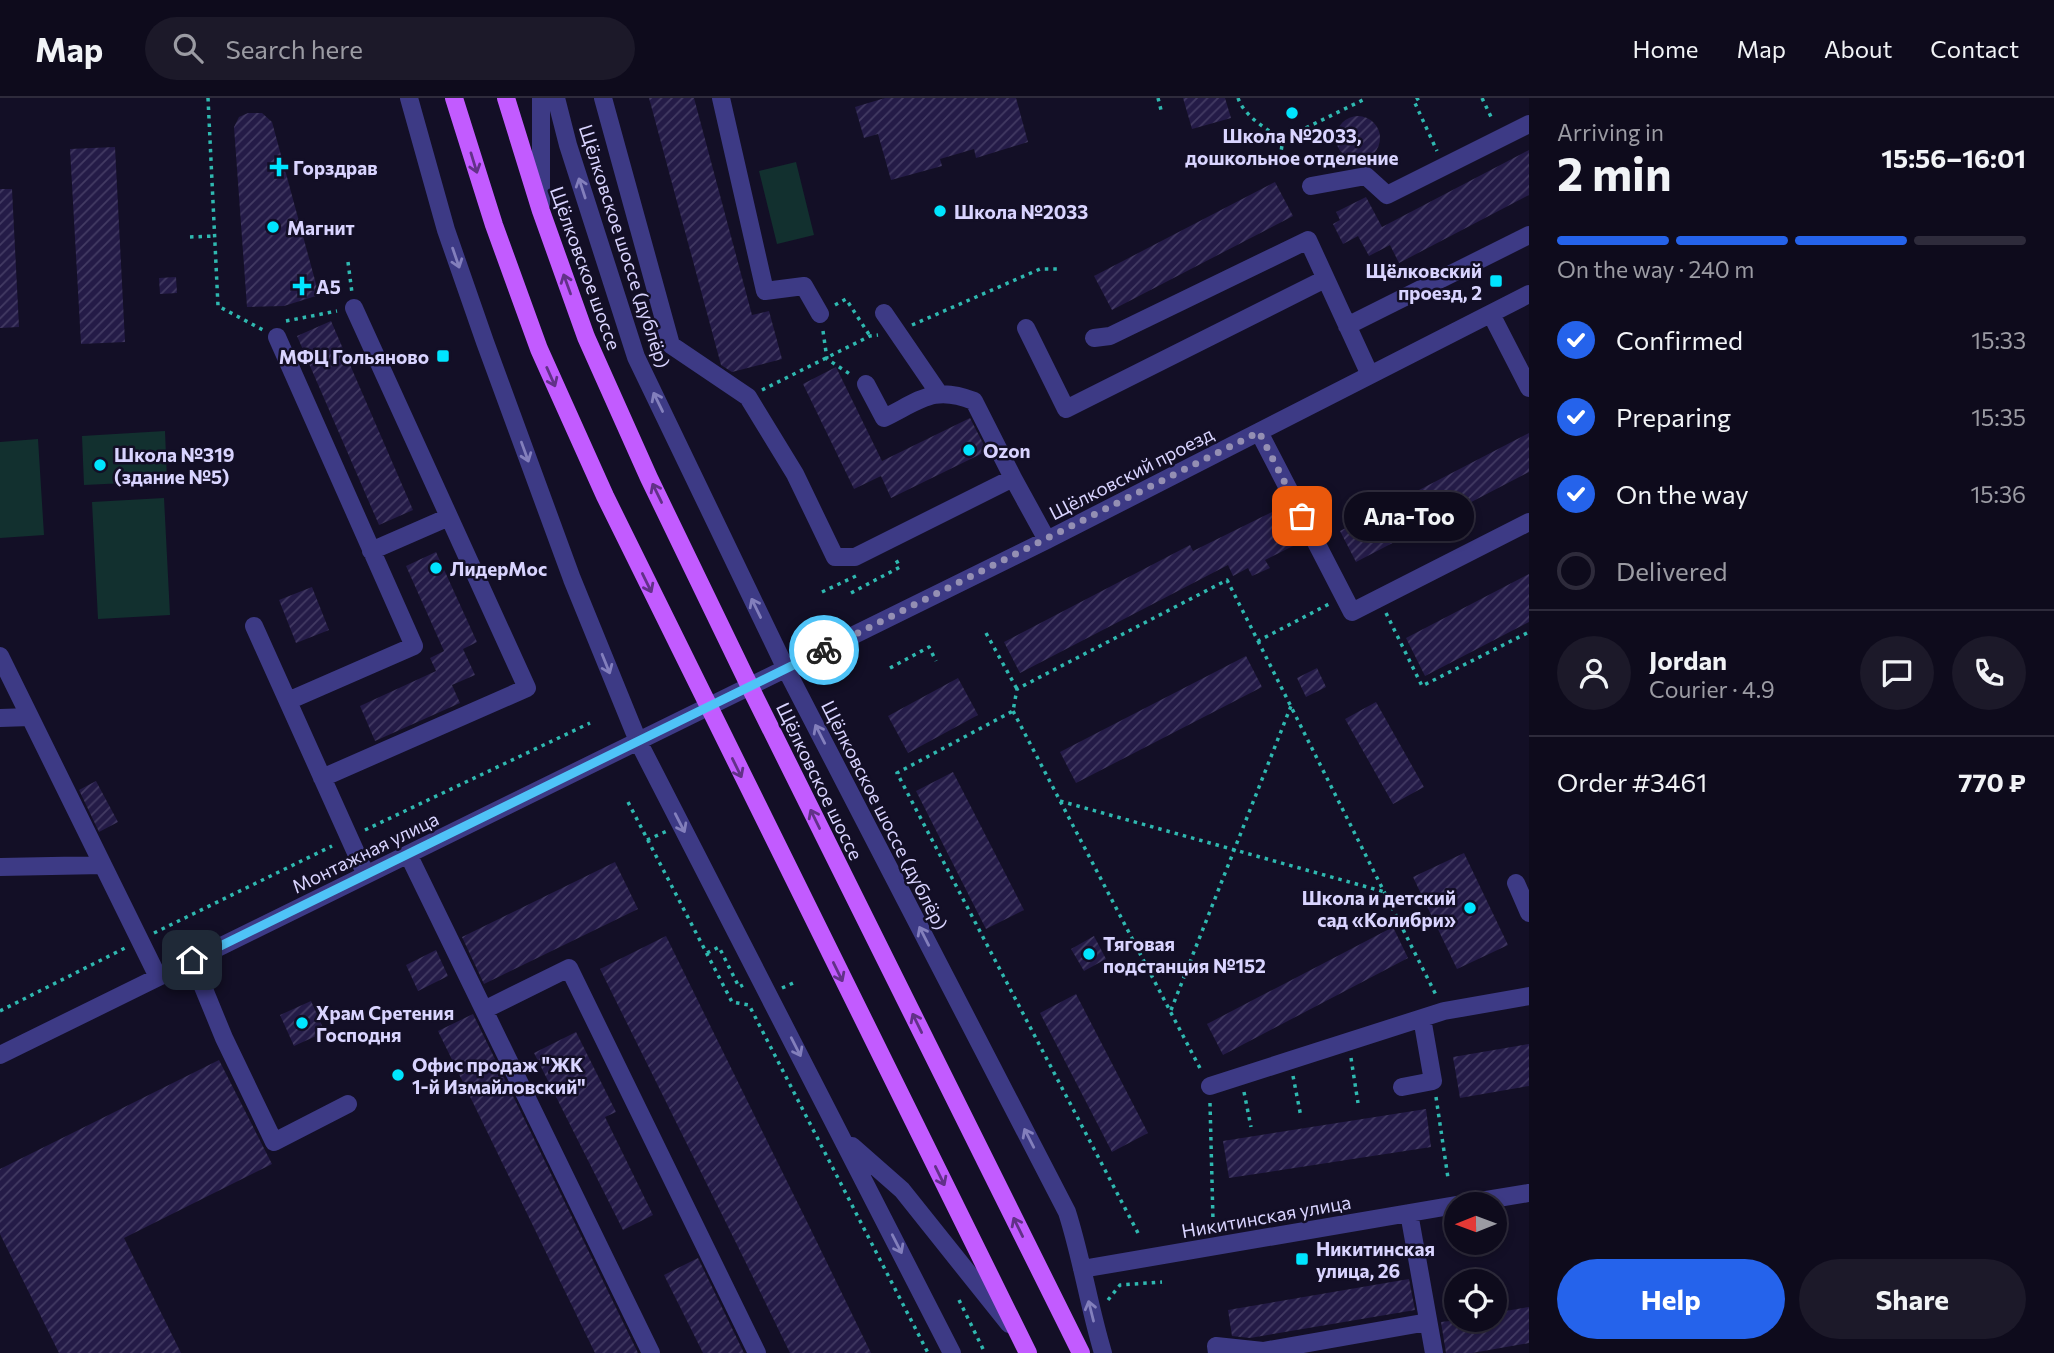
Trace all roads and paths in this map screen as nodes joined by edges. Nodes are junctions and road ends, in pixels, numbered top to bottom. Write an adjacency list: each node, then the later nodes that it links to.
1 (208, 98): 23 (path)
2 (409, 98): 73 (street, one-way to 73)
3 (454, 98): 69 (main road, one-way to 69)
4 (506, 98): 21 (main road, Щёлковское шоссе)
5 (541, 98): 21 (street)
6 (556, 98): 64 (street, Щёлковское шоссе (дублёр), one-way to 6)
7 (603, 98): 45 (street)
8 (721, 98): 31 (street)
9 (1158, 98): 14 (path)
10 (1238, 98): 17 (path)
11 (1367, 98): 17 (path)
12 (1419, 98): 19 (path)
13 (1482, 98): 16 (path)
14 (1162, 114)
15 (1529, 124): 16 (street)
16 (1502, 138): 19 (street)
17 (1283, 139): 18 (path)
18 (1280, 158)
19 (1444, 166): 20 (street)
20 (1311, 186)
21 (541, 211): 65 (main road, Щёлковское шоссе, one-way to 21)
22 (1529, 235): 34 (street)
23 (214, 236): 24 (path); 33 (path)
24 (190, 237)
25 (348, 262): 29 (path)
26 (1059, 268): 37 (path)
27 (1325, 279): 34 (street); 36 (street); 39 (street)
28 (1529, 294): 32 (street, Щёлковский проезд)
29 (354, 308): 35 (path); 48 (street)
30 (884, 313): 37 (street)
31 (820, 314): 38 (path); 40 (path)
32 (1491, 314): 41 (street, Щёлковский проезд); 43 (street)
33 (256, 326): 35 (path); 35 (path)
34 (1347, 326): 41 (street)
35 (275, 328): 51 (street)
36 (1026, 328)
37 (896, 332): 38 (path); 44 (street)
38 (870, 336): 40 (path)
39 (1094, 338)
40 (827, 359): 42 (path); 45 (path)
41 (1370, 375): 46 (street, Щёлковский проезд)
42 (866, 384): 44 (street)
43 (1529, 388)
44 (938, 392): 47 (street)
45 (748, 397): 47 (street)
46 (1259, 432): 50 (street, Щёлковский проезд); 54 (street)
47 (1013, 478): 50 (street)
48 (449, 517): 51 (street); 74 (street)
49 (1529, 522): 55 (street)
50 (1046, 540): 64 (street, Щёлковский проезд)
51 (371, 551): 67 (street)
52 (892, 571): 53 (path)
53 (851, 593)
54 (1344, 596): 55 (street); 59 (path)
55 (1379, 598): 58 (path)
56 (254, 626): 67 (street)
57 (986, 633): 66 (path)
58 (1527, 633): 60 (path)
59 (1258, 641): 66 (path); 68 (path)
60 (1529, 642)
61 (0, 656): 71 (street)
62 (936, 661): 63 (path)
63 (890, 668)
64 (786, 669): 65 (street, Щёлковский проезд); 117 (street, Щёлковское шоссе (дублёр), one-way to 64)
65 (750, 687): 69 (street, Монтажная улица); 129 (main road, Щёлковское шоссе, one-way to 65)
66 (1017, 688): 70 (path)
67 (288, 701): 74 (street)
68 (1291, 706): 79 (path); 85 (path)
69 (707, 707): 73 (street, Монтажная улица); 122 (main road, one-way to 122)
70 (1013, 711): 75 (path); 116 (path)
71 (30, 717): 72 (street); 81 (street)
72 (0, 718)
73 (638, 741): 80 (street, Монтажная улица); 109 (street, one-way to 109)
74 (322, 778): 83 (street)
75 (1060, 801): 79 (path); 95 (path)
76 (628, 802): 78 (path)
77 (673, 839): 78 (path)
78 (647, 841): 88 (path)
79 (1234, 850): 85 (path); 95 (path)
80 (408, 854): 83 (street, Монтажная улица); 94 (street)
81 (103, 865): 82 (street); 87 (street)
82 (0, 867)
83 (366, 875): 90 (street, Монтажная улица)
84 (1516, 883): 86 (street)
85 (1385, 892): 96 (path)
86 (1529, 913)
87 (140, 940): 91 (street); 93 (path)
88 (706, 954): 89 (path); 126 (path)
89 (724, 958)
90 (192, 960): 91 (street, Монтажная улица); 106 (street)
91 (158, 977): 99 (street, Монтажная улица)
92 (1529, 996): 96 (street)
93 (0, 1010)
94 (484, 1010): 124 (street); 125 (street)
95 (1170, 1011): 103 (path)
96 (1444, 1011): 97 (street)
97 (1422, 1018): 98 (street); 102 (street)
98 (1348, 1042): 100 (street); 105 (path)
99 (0, 1055)
100 (1290, 1060): 101 (street); 107 (path)
101 (1240, 1076): 103 (street); 108 (path)
102 (1433, 1081): 104 (street); 110 (path)
103 (1210, 1086): 115 (path)
104 (1402, 1087)
105 (1358, 1102)
106 (348, 1104)
107 (1301, 1116)
108 (1251, 1127)
109 (845, 1139): 122 (street); 127 (street, one-way to 127)
110 (1448, 1178)
111 (1529, 1193): 112 (street)
112 (1507, 1197)
113 (1444, 1207): 114 (street, Никитинская улица)
114 (1409, 1213): 117 (street, Никитинская улица); 121 (street)
115 (1213, 1220)
116 (1138, 1233)
117 (1082, 1269): 130 (street, Щёлковское шоссе (дублёр), one-way to 117)
118 (1163, 1282): 120 (path)
119 (960, 1300): 128 (path)
120 (1105, 1306)
121 (1428, 1322): 123 (street); 132 (street)
122 (1024, 1345)
123 (1265, 1352): 131 (street)
124 (651, 1353)
125 (757, 1353)
126 (928, 1353)
127 (952, 1353)
128 (985, 1353)
129 (1081, 1353)
130 (1103, 1353)
131 (1217, 1353)
132 (1434, 1353)

